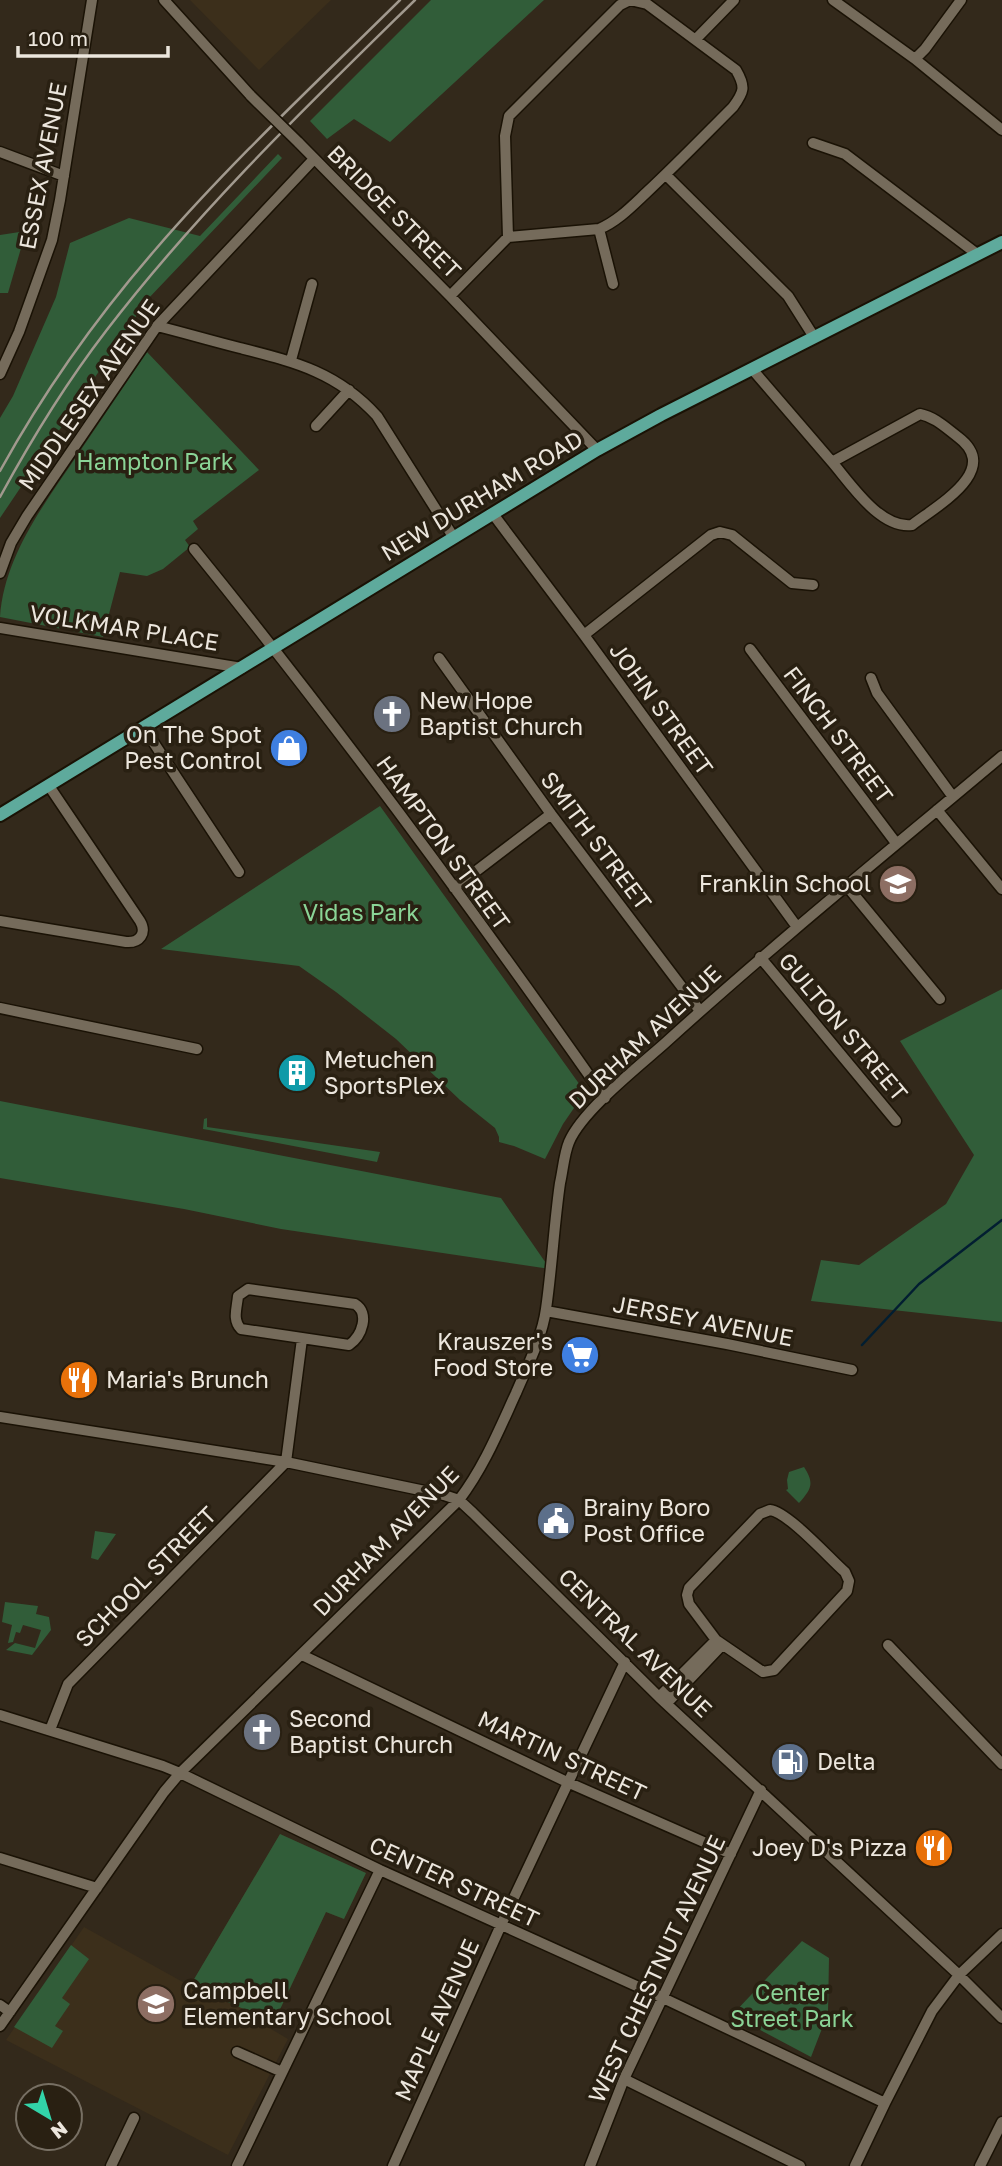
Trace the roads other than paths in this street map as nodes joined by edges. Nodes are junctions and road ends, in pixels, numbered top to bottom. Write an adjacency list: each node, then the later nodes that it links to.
1 (92, 0): 13 (street, ESSEX AVENUE)
2 (164, 0): 11 (street, BRIDGE STREET, bridge)
3 (734, 0): 6 (street)
4 (833, 0): 7 (street)
5 (961, 0): 7 (street)
6 (696, 39): 12 (street); 15 (street)
7 (915, 59): 8 (street)
8 (1002, 130)
9 (813, 143): 17 (street)
10 (0, 152): 13 (street)
11 (314, 159): 20 (street, BRIDGE STREET); 21 (street, MIDDLESEX AVENUE)
12 (666, 175): 14 (street); 22 (street)
13 (64, 176): 25 (street, ESSEX AVENUE)
14 (599, 229): 15 (street); 19 (street)
15 (508, 237): 20 (street)
16 (1002, 242): 17 (main road, NEW DURHAM ROAD)
17 (977, 254): 22 (main road, NEW DURHAM ROAD)
18 (312, 284): 23 (street)
19 (613, 285)
20 (450, 296): 28 (street, BRIDGE STREET)
21 (157, 326): 23 (street); 33 (street, MIDDLESEX AVENUE)
22 (814, 337): 24 (main road, NEW DURHAM ROAD)
23 (291, 360): 26 (street)
24 (752, 369): 28 (main road, NEW DURHAM ROAD); 29 (street)
25 (0, 374)
26 (349, 390): 27 (street); 31 (street)
27 (316, 426)
28 (597, 450): 30 (main road, NEW DURHAM ROAD)
29 (832, 462): 29 (street)
30 (493, 514): 31 (main road, NEW DURHAM ROAD); 36 (street, JOHN STREET)
31 (454, 538): 37 (main road, NEW DURHAM ROAD)
32 (194, 549): 37 (street, HAMPTON STREET)
33 (0, 573)
34 (813, 585): 36 (street)
35 (0, 628): 40 (street, VOLKMAR PLACE)
36 (584, 635): 55 (street, JOHN STREET)
37 (274, 648): 40 (main road, NEW DURHAM ROAD); 52 (street, HAMPTON STREET)
38 (750, 649): 49 (street, FINCH STREET)
39 (439, 658): 47 (street, SMITH STREET)
40 (242, 668): 42 (main road, NEW DURHAM ROAD)
41 (871, 678): 45 (street)
42 (144, 728): 44 (main road, NEW DURHAM ROAD); 50 (street)
43 (1002, 756): 45 (street, DURHAM AVENUE)
44 (49, 786): 48 (main road, NEW DURHAM ROAD); 54 (street)
45 (953, 797): 46 (street, DURHAM AVENUE)
46 (937, 810): 49 (street, DURHAM AVENUE); 53 (street)
47 (551, 814): 52 (street); 59 (street, SMITH STREET)
48 (0, 816)
49 (896, 843): 51 (street, DURHAM AVENUE)
50 (239, 872)
51 (846, 885): 55 (street, DURHAM AVENUE); 57 (street)
52 (454, 888): 61 (street, HAMPTON STREET)
53 (1002, 889)
54 (0, 921)
55 (797, 927): 56 (street, DURHAM AVENUE)
56 (760, 957): 59 (street, DURHAM AVENUE); 62 (street, GULTON STREET)
57 (940, 999)
58 (0, 1007): 60 (street)
59 (700, 1011): 61 (street, DURHAM AVENUE)
60 (197, 1049)
61 (606, 1098): 63 (street, DURHAM AVENUE)
62 (896, 1121)
63 (546, 1311): 65 (street, JERSEY AVENUE); 68 (street, DURHAM AVENUE)
64 (302, 1339): 64 (street); 67 (street)
65 (852, 1370)
66 (0, 1417): 67 (street, CENTRAL AVENUE)
67 (286, 1462): 68 (street, CENTRAL AVENUE); 75 (street, SCHOOL STREET)
68 (459, 1500): 71 (street, DURHAM AVENUE); 72 (street, CENTRAL AVENUE)
69 (719, 1642): 69 (street); 73 (street)
70 (888, 1646): 76 (street)
71 (302, 1655): 77 (street, DURHAM AVENUE); 78 (street, MARTIN STREET)
72 (625, 1662): 73 (street, CENTRAL AVENUE); 78 (street, MAPLE AVENUE)
73 (663, 1700): 79 (street, CENTRAL AVENUE)
74 (0, 1715): 75 (street, CENTER STREET)
75 (50, 1731): 77 (street, CENTER STREET)
76 (1002, 1764)
77 (180, 1773): 82 (street, CENTER STREET); 83 (street, DURHAM AVENUE)
78 (567, 1782): 80 (street, MARTIN STREET); 84 (street, MAPLE AVENUE)
79 (761, 1790): 80 (street, WEST CHESTNUT AVENUE); 86 (street, CENTRAL AVENUE)
80 (731, 1854): 87 (street, WEST CHESTNUT AVENUE)
81 (0, 1858): 83 (street)
82 (380, 1870): 84 (street, CENTER STREET); 93 (street)
83 (97, 1888): 89 (street, DURHAM AVENUE)
84 (501, 1925): 87 (street, CENTER STREET); 100 (street, MAPLE AVENUE)
85 (1002, 1934): 86 (street)
86 (960, 1975): 90 (street, CENTRAL AVENUE); 95 (street)
87 (663, 1998): 94 (street, WEST CHESTNUT AVENUE); 95 (street, CENTER STREET)
88 (0, 2005): 89 (street)
89 (10, 2012): 91 (street, DURHAM AVENUE)
90 (1002, 2018)
91 (0, 2026)
92 (237, 2052): 93 (street)
93 (282, 2072): 99 (street)
94 (624, 2079): 101 (street, WEST CHESTNUT AVENUE); 102 (street)
95 (885, 2103): 103 (street)
96 (134, 2118): 98 (street)
97 (1002, 2122): 104 (street)
98 (111, 2166)
99 (237, 2166)
100 (393, 2166)
101 (590, 2166)
102 (800, 2166)
103 (855, 2166)
104 (980, 2166)

